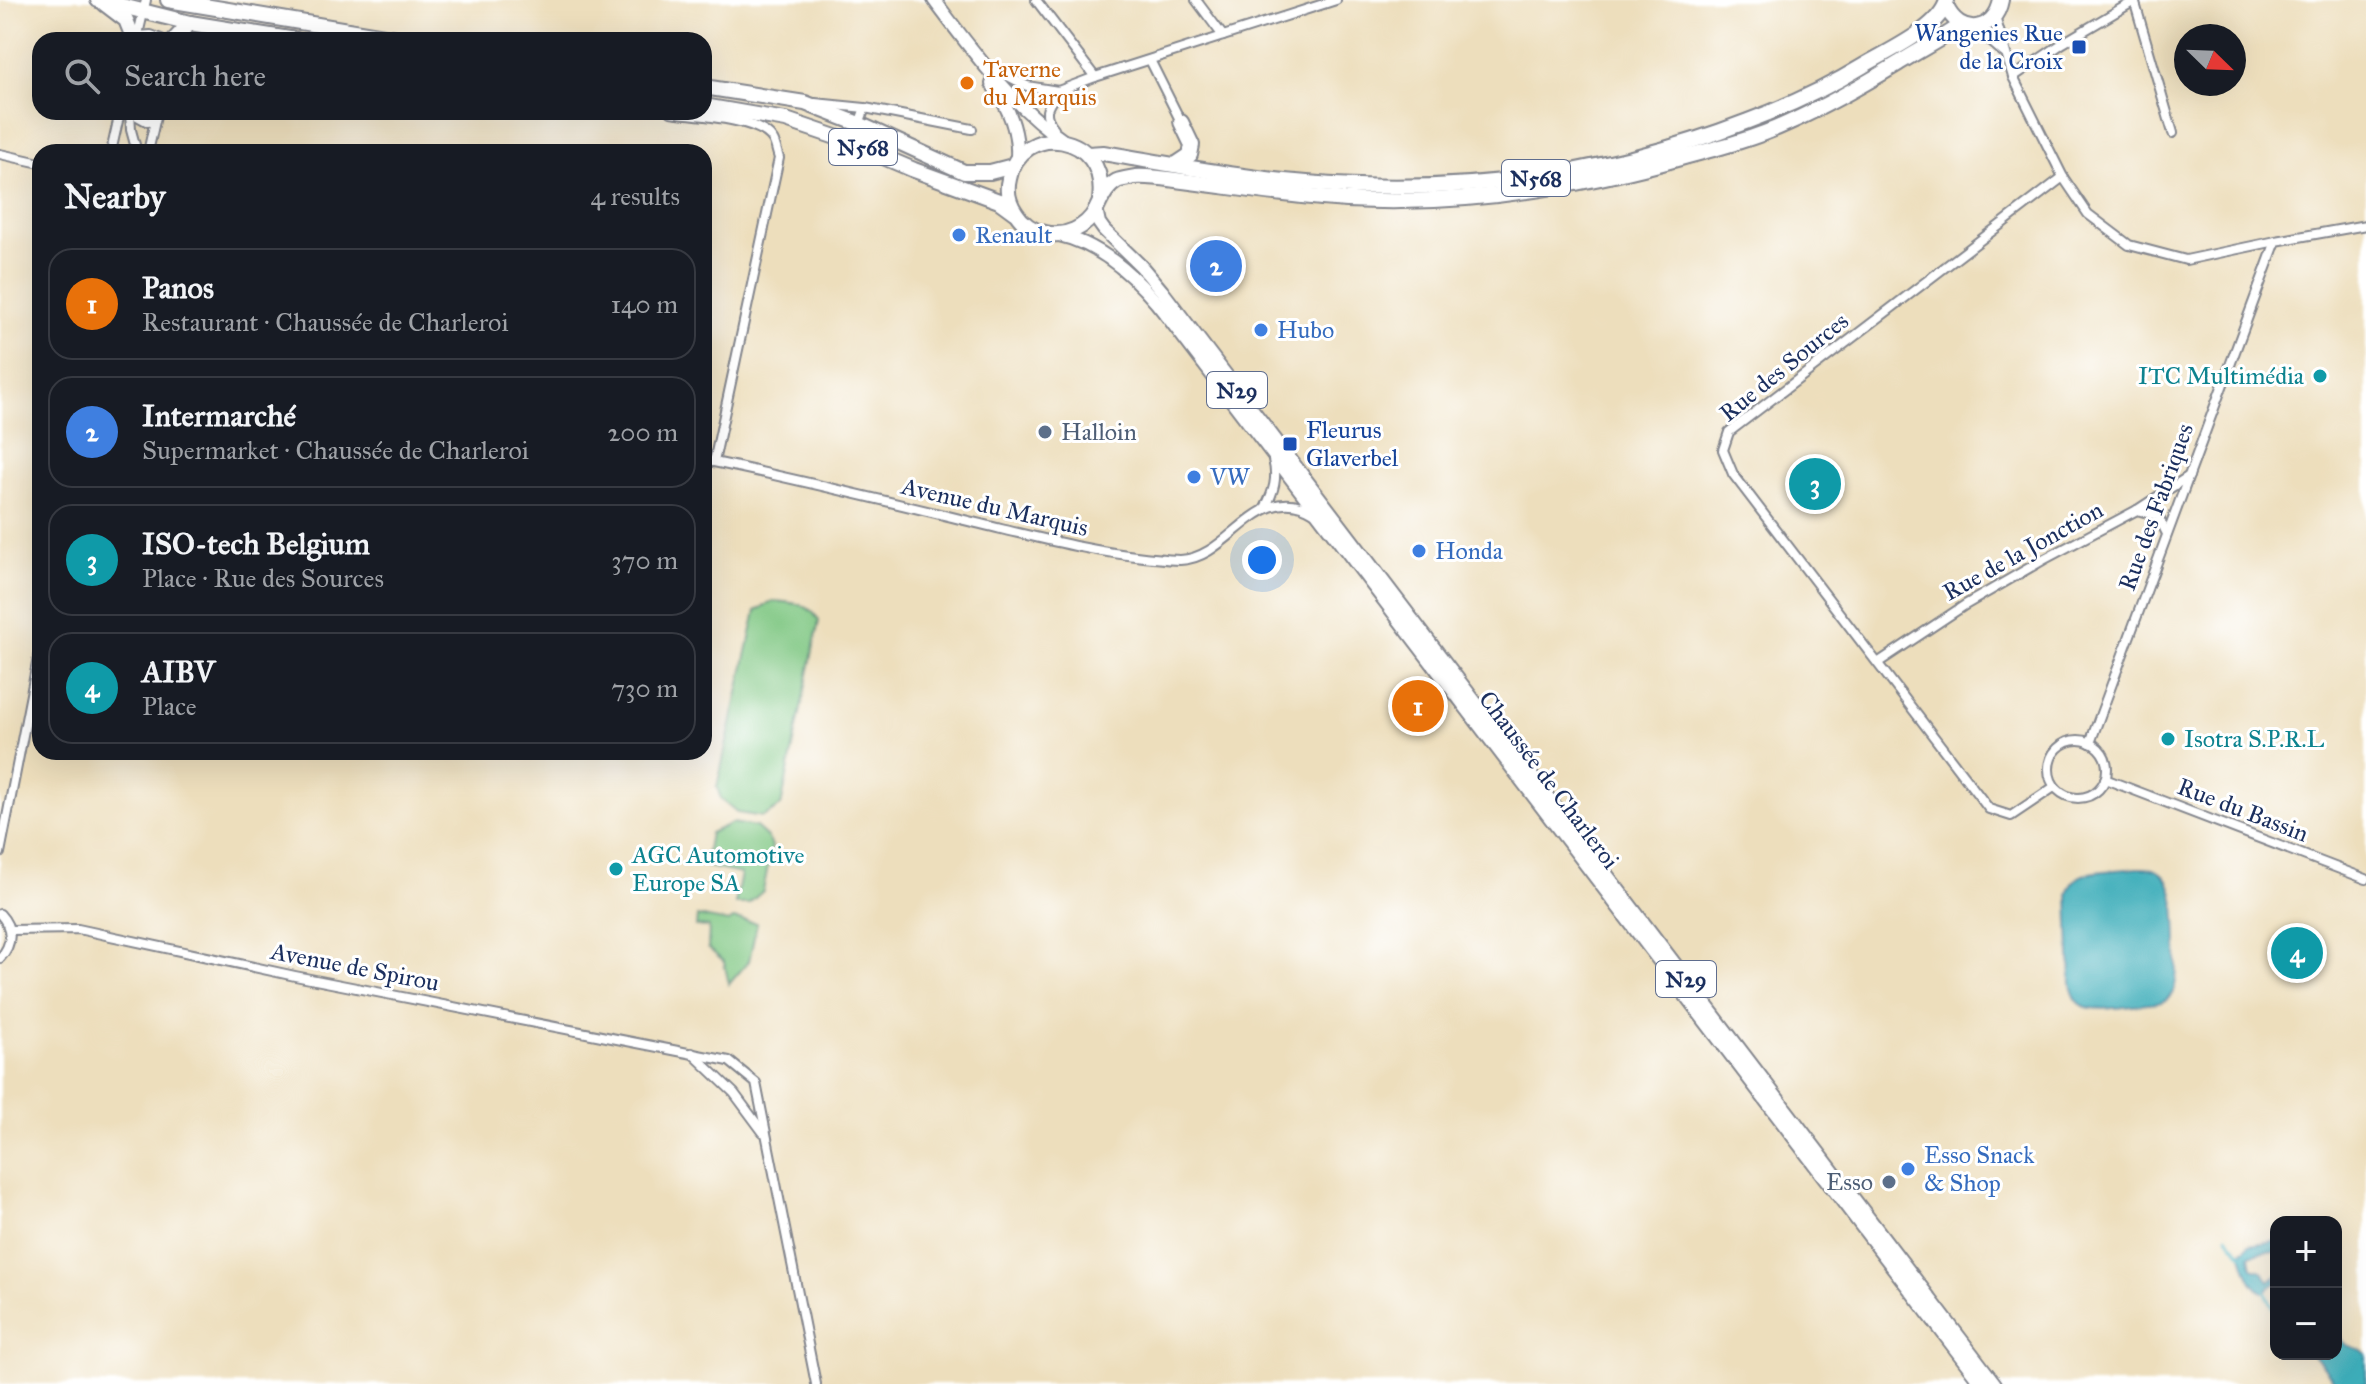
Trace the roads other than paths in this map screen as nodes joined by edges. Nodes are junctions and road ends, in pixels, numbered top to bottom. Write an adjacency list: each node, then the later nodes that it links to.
1 (100, 0): 11 (highway); 15 (highway)
2 (168, 0): 19 (highway)
3 (934, 0): 22 (main road)
4 (1036, 0): 25 (street)
5 (1196, 0): 20 (street)
6 (1336, 0): 9 (street)
7 (2001, 0): 12 (highway)
8 (2135, 0): 26 (street); 39 (street)
9 (1317, 3): 20 (street)
10 (1946, 3): 14 (highway, N568); 48 (highway, N568)
11 (145, 6): 13 (highway); 16 (street)
12 (1995, 17): 14 (highway, N568); 21 (street)
13 (190, 23): 17 (highway); 18 (highway)
14 (1968, 26): 21 (street); 50 (highway, N568)
15 (131, 32)
16 (138, 32)
17 (182, 32)
18 (246, 32)
19 (357, 32)
20 (1223, 36): 23 (street)
21 (2005, 54): 26 (street)
22 (979, 60): 24 (main road); 47 (main road)
23 (1150, 60): 25 (street); 36 (street)
24 (993, 72): 28 (street); 40 (main road)
25 (1095, 77): 28 (street)
26 (2013, 77): 49 (street)
27 (712, 88): 29 (highway, N568)
28 (1058, 91): 40 (street)
29 (805, 103): 31 (street); 37 (highway, N568)
30 (712, 107): 51 (highway, N568)
31 (865, 108): 37 (street); 38 (street)
32 (712, 118): 55 (street)
33 (118, 120): 41 (street)
34 (130, 120): 42 (street)
35 (155, 120): 43 (street)
36 (1181, 122): 48 (highway)
37 (859, 124): 47 (highway, N568)
38 (972, 129)
39 (2173, 133)
40 (1065, 142): 45 (highway); 47 (highway)
41 (113, 144)
42 (135, 144)
43 (150, 144)
44 (0, 154): 46 (street)
45 (1088, 154): 48 (highway, N568); 50 (highway)
46 (32, 161)
47 (1015, 163): 51 (highway)
48 (1175, 165)
49 (2063, 177): 54 (street); 64 (street, Rue des Sources)
50 (1098, 205): 53 (highway); 63 (main road, Chaussée de Charleroi / N29)
51 (1014, 212): 53 (highway)
52 (2366, 225): 54 (street)
53 (1054, 235): 56 (main road, Chaussée de Charleroi / N29)
54 (2276, 241): 58 (street, Rue des Fabriques)
55 (712, 448)
56 (1269, 450): 59 (street); 61 (main road, Chaussée de Charleroi / N29)
57 (712, 462): 59 (street, Avenue du Marquis)
58 (2189, 476): 60 (street, Rue de la Jonction); 62 (street, Rue des Fabriques)
59 (1265, 508): 61 (street)
60 (2137, 510): 62 (street); 64 (street, Rue de la Jonction)
61 (1318, 515): 63 (main road, Chaussée de Charleroi / N29)
62 (2167, 534): 66 (street, Rue des Fabriques)
63 (1373, 578): 75 (main road, Chaussée de Charleroi / N29)
64 (1879, 662): 68 (street, Rue des Sources)
65 (32, 689): 69 (street)
66 (2090, 743): 67 (street); 68 (street)
67 (2105, 779): 68 (street); 70 (street, Rue du Bassin)
68 (2054, 787)
69 (0, 853)
70 (2366, 879)
71 (0, 914): 72 (street)
72 (10, 930): 73 (street); 74 (street, Avenue de Spirou)
73 (0, 958)
74 (691, 1053): 76 (street, Avenue de Spirou); 76 (street, Avenue de Spirou)
75 (1775, 1104): 78 (main road, Chaussée de Charleroi / N29); 79 (main road, Chaussée de Charleroi / N29)
76 (766, 1137): 77 (street, Avenue de Spirou)
77 (816, 1384)
78 (1982, 1384)
79 (1995, 1384)

